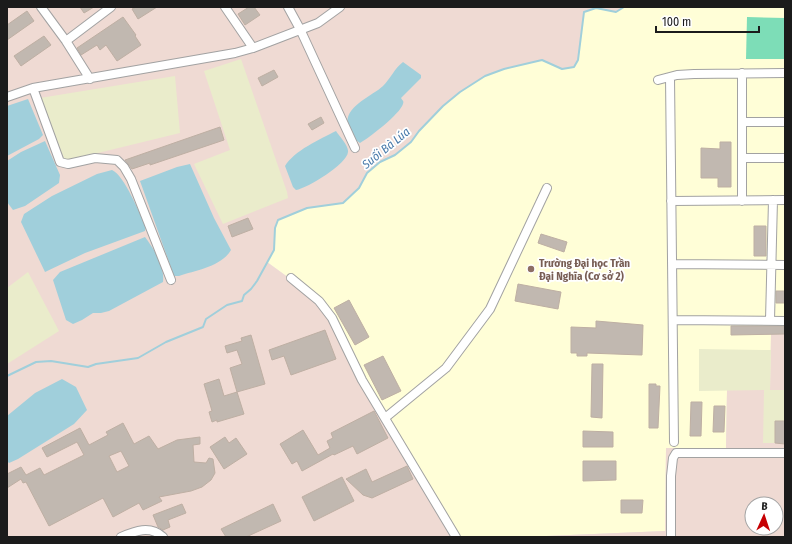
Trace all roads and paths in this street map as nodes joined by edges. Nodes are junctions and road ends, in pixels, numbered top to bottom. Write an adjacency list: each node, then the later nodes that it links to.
1 (41, 7): 7 (street)
2 (112, 7): 7 (street)
3 (225, 7): 8 (street)
4 (288, 7): 6 (street)
5 (340, 7): 6 (street)
6 (300, 29): 8 (street); 18 (street)
7 (66, 41): 12 (street)
8 (252, 48): 12 (street)
9 (742, 73): 10 (street); 11 (street); 16 (street)
10 (785, 73)
11 (670, 76): 13 (street); 25 (street)
12 (90, 79): 14 (street)
13 (658, 80)
14 (33, 88): 15 (street); 30 (street)
15 (7, 97)
16 (742, 122): 17 (street); 19 (street)
17 (785, 122)
18 (355, 148)
19 (742, 158): 20 (street); 22 (street)
20 (785, 158)
21 (547, 188): 34 (street)
22 (742, 200): 23 (street); 25 (street)
23 (773, 200): 24 (street); 27 (street)
24 (785, 200)
25 (671, 201): 26 (street)
26 (672, 264): 27 (street); 31 (street)
27 (771, 264): 28 (street); 32 (street)
28 (785, 264)
29 (291, 278): 34 (street)
30 (171, 280)
31 (673, 320): 32 (street); 35 (street)
32 (770, 320): 33 (street)
33 (785, 321)
34 (385, 418): 39 (street)
35 (674, 442)
36 (785, 453): 40 (street)
37 (121, 537): 38 (street)
38 (163, 537)
39 (456, 537)
40 (671, 537)

